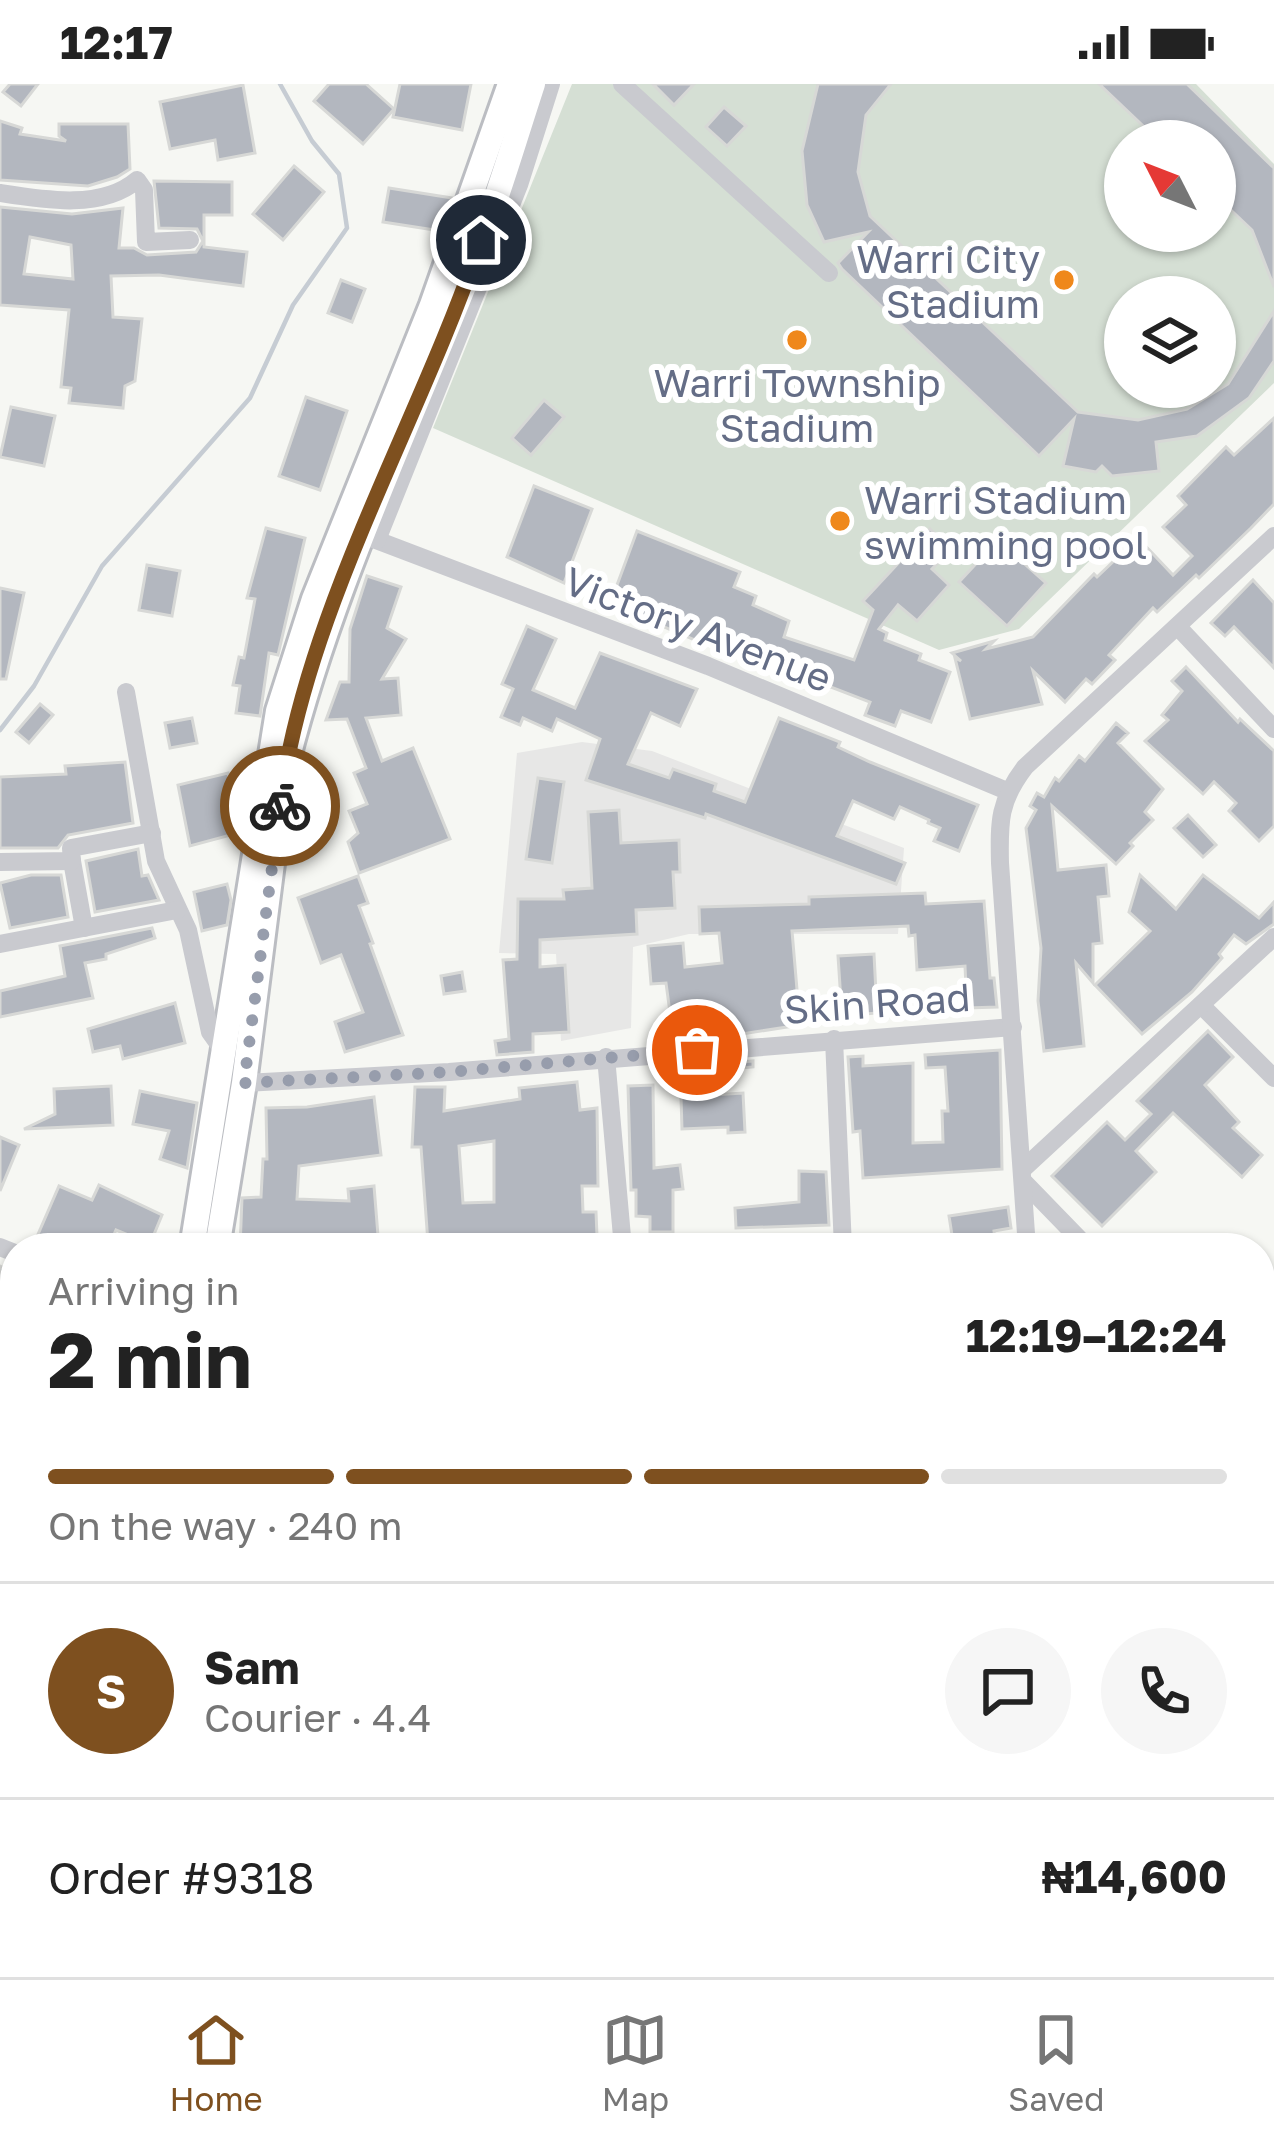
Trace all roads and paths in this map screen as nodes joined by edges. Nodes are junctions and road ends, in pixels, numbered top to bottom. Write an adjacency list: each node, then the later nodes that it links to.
1 (510, 84): 24 (main road)
2 (533, 84): 9 (main road)
3 (551, 84): 9 (street)
4 (622, 84): 7 (street)
5 (0, 193): 6 (street)
6 (190, 240)
7 (829, 273)
8 (1274, 536): 10 (street)
9 (370, 537): 13 (street, Victory Avenue); 27 (main road)
10 (1178, 626): 12 (street); 13 (street)
11 (126, 692): 14 (street)
12 (1274, 729)
13 (1007, 791): 22 (street)
14 (152, 833): 15 (street); 17 (street)
15 (72, 861): 16 (street); 18 (street)
16 (0, 862)
17 (177, 910): 18 (street); 24 (street)
18 (84, 928): 20 (street)
19 (1274, 937): 21 (street)
20 (0, 944)
21 (1201, 1005): 26 (street); 28 (street)
22 (1012, 1027): 23 (street, Skin Road); 28 (street)
23 (834, 1039): 25 (street, Skin Road); 32 (street)
24 (225, 1054): 29 (main road)
25 (606, 1057): 27 (street, Skin Road); 31 (street)
26 (1274, 1078)
27 (244, 1083): 30 (main road)
28 (1022, 1175): 33 (street); 34 (street)
29 (195, 1233)
30 (219, 1233)
31 (622, 1233)
32 (842, 1233)
33 (1026, 1233)
34 (1074, 1233)

